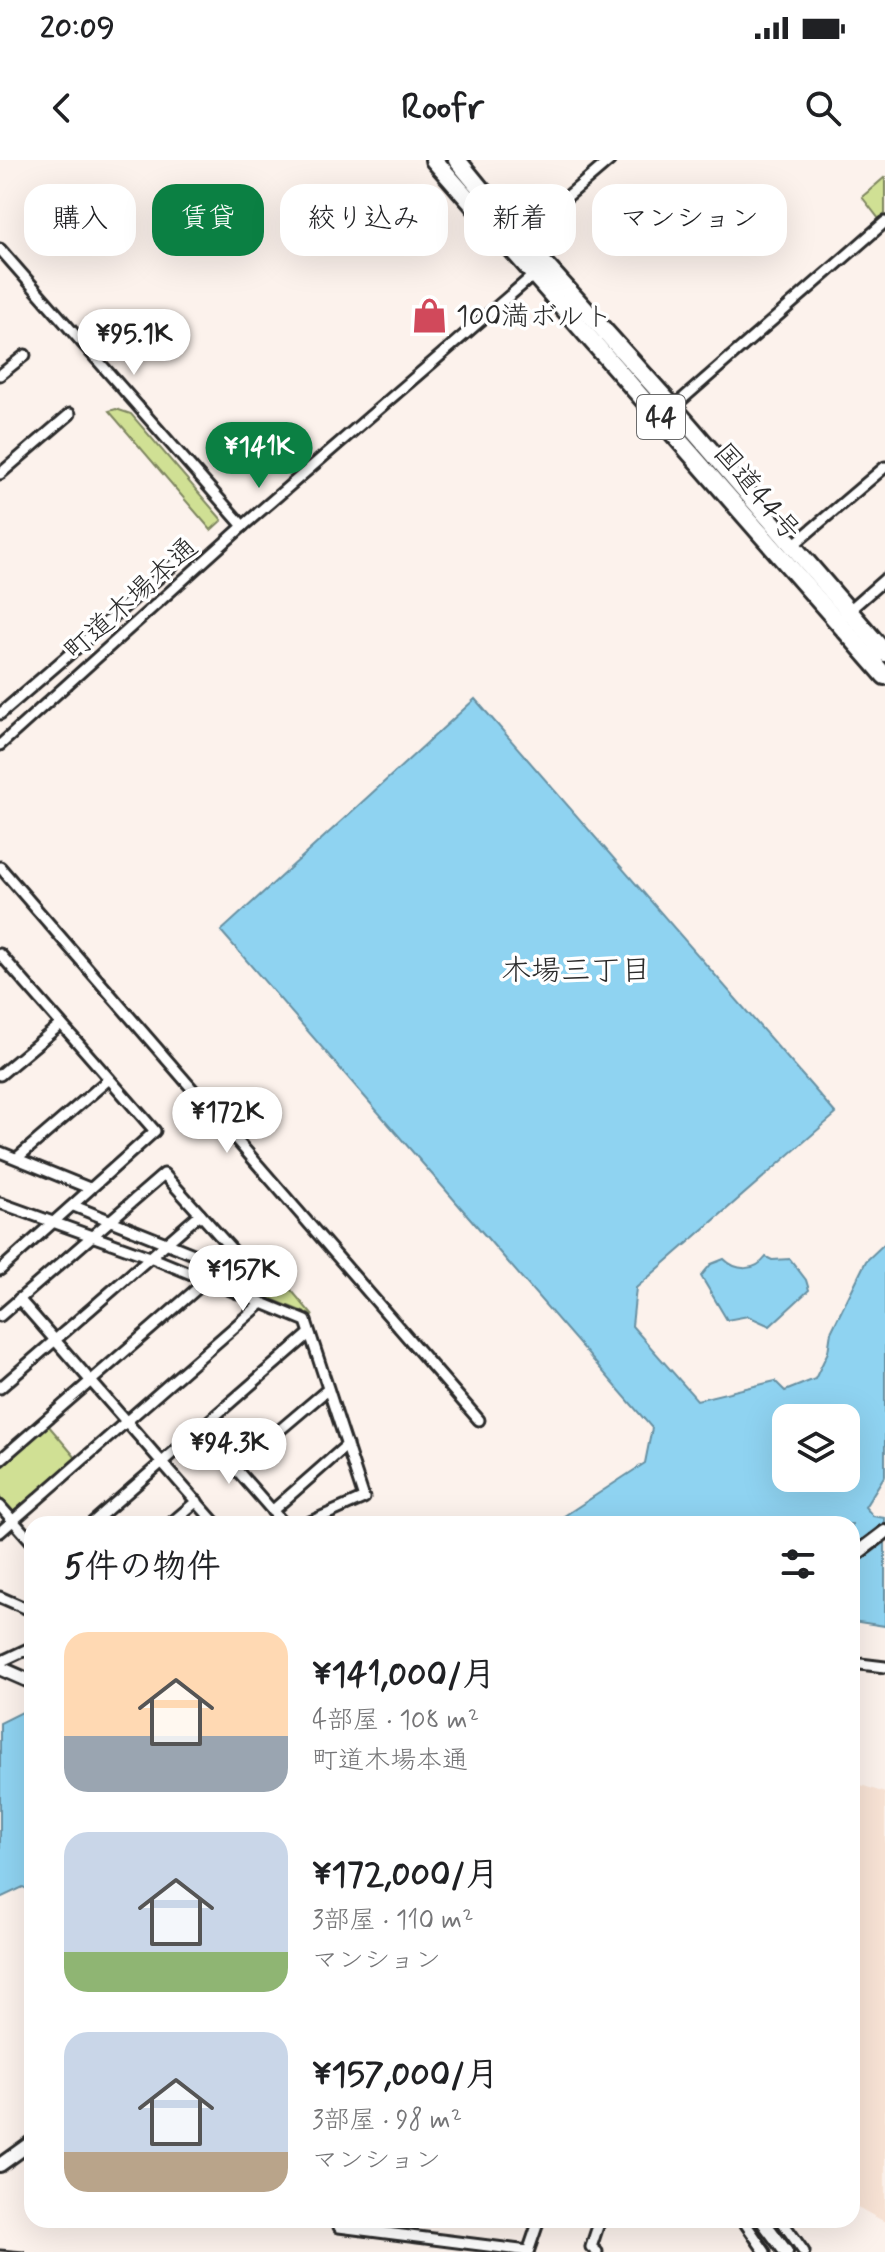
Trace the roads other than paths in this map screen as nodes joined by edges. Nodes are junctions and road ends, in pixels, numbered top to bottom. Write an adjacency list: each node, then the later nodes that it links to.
1 (434, 160): 9 (highway, 国道44号 / 44)
2 (457, 160): 4 (highway, 国道44号 / 44)
3 (610, 160): 5 (street)
4 (477, 184)
5 (576, 189)
6 (885, 222): 12 (street)
7 (0, 249): 16 (street)
8 (531, 256): 9 (highway, 国道44号 / 44)
9 (539, 270): 12 (highway, 国道44号 / 44); 16 (street, 町道木場本通)
10 (25, 355): 11 (street)
11 (0, 375)
12 (667, 412): 17 (highway, 国道44号 / 44)
13 (70, 414): 15 (street)
14 (885, 467): 17 (street)
15 (0, 474)
16 (243, 526): 24 (street, 町道木場本通)
17 (786, 552): 20 (highway, 国道44号 / 44)
18 (179, 560): 23 (street)
19 (885, 579): 20 (street)
20 (842, 616): 21 (highway, 国道44号 / 44); 22 (highway, 国道44号 / 44)
21 (885, 653)
22 (885, 676)
23 (0, 714)
24 (0, 745)
25 (0, 867): 53 (street)
26 (0, 954): 27 (street)
27 (61, 1024): 28 (street); 29 (street)
28 (0, 1074)
29 (109, 1079): 31 (street); 32 (street)
30 (0, 1152): 31 (street)
31 (17, 1158): 32 (street)
32 (89, 1188): 34 (street)
33 (0, 1203): 37 (street)
34 (74, 1206): 36 (street); 37 (street)
35 (200, 1214): 36 (street); 39 (street); 41 (street)
36 (110, 1219): 38 (street); 39 (street)
37 (54, 1223): 38 (street); 42 (street)
38 (92, 1235): 40 (street); 44 (street)
39 (166, 1241): 40 (street); 41 (street)
40 (150, 1257): 43 (street); 48 (street)
41 (223, 1266): 43 (street)
42 (0, 1270)
43 (207, 1281): 45 (street); 49 (street)
44 (19, 1299): 46 (street); 48 (street)
45 (262, 1303): 47 (street); 52 (street)
46 (0, 1316)
47 (309, 1334): 51 (street); 54 (street)
48 (56, 1340): 49 (street); 50 (street)
49 (92, 1379): 52 (street); 56 (street)
50 (0, 1388)
51 (327, 1390): 55 (street); 58 (street)
52 (126, 1420): 57 (street); 67 (street)
53 (479, 1420)
54 (200, 1428): 57 (street); 58 (street)
55 (347, 1445): 61 (street); 66 (street)
56 (0, 1460)
57 (162, 1461): 59 (street); 62 (street)
58 (235, 1468): 61 (street)
59 (197, 1501): 63 (street); 64 (street)
60 (0, 1506): 67 (street)
61 (272, 1511): 65 (street)
62 (100, 1516)
63 (179, 1516)
64 (209, 1516)
65 (277, 1516)
66 (323, 1516)
67 (13, 1520): 68 (street); 70 (street)
68 (0, 1532)
69 (885, 1532): 71 (street)
70 (24, 1533)
71 (860, 1551)
72 (0, 1597): 73 (street)
73 (24, 1608)
74 (24, 1651): 75 (street)
75 (0, 1662)
76 (860, 1664): 77 (street)
77 (885, 1667)
78 (0, 1668): 79 (street)
79 (24, 1678)
80 (24, 2148): 81 (street)
81 (0, 2165)
82 (347, 2228): 88 (street)
83 (536, 2228): 88 (street)
84 (597, 2228): 89 (street)
85 (748, 2228): 90 (street)
86 (768, 2228): 91 (street)
87 (787, 2228): 92 (street)
88 (528, 2252)
89 (597, 2252)
90 (765, 2252)
91 (786, 2252)
92 (804, 2252)

